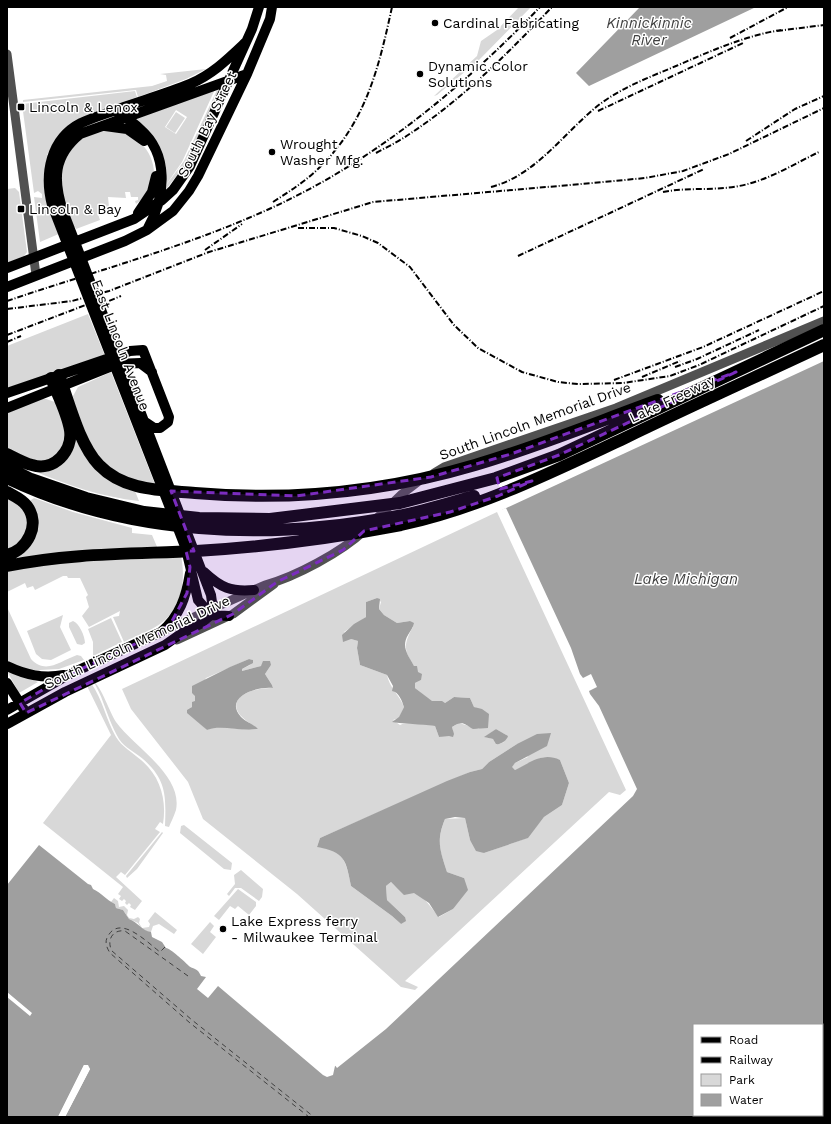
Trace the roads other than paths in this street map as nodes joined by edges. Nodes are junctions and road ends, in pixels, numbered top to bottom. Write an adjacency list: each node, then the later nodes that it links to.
1 (259, 7): 3 (main road, South Bay Street)
2 (272, 7): 5 (main road, South Bay Street)
3 (246, 42): 6 (main road, South Bay Street); 7 (main road, East Lincoln Avenue)
4 (7, 54): 14 (street)
5 (247, 74): 6 (main road, East Lincoln Avenue); 13 (main road, South Bay Street)
6 (229, 79): 8 (main road, East Lincoln Avenue); 11 (main road, South Bay Street)
7 (110, 112): 8 (main road); 10 (main road, East Lincoln Avenue)
8 (125, 116): 9 (main road, East Lincoln Avenue); 11 (main road)
9 (99, 126): 10 (main road, East Lincoln Avenue); 12 (main road)
10 (65, 142): 24 (main road, East Lincoln Avenue)
11 (158, 203): 12 (main road, South Bay Street); 13 (main road)
12 (134, 219): 14 (main road, South Bay Street)
13 (147, 230): 16 (main road, South Bay Street)
14 (33, 258): 15 (main road, South Bay Street); 16 (street)
15 (7, 268)
16 (36, 276): 17 (main road, South Bay Street)
17 (7, 287)
18 (824, 321): 38 (street, South Lincoln Memorial Drive)
19 (824, 330): 22 (highway)
20 (824, 345): 31 (highway, Lake Freeway)
21 (152, 372): 23 (main road); 23 (main road); 27 (main road)
22 (736, 372): 23 (highway); 33 (highway)
23 (57, 382): 25 (main road); 26 (main road); 28 (highway)
24 (127, 388): 27 (main road, East Lincoln Avenue); 36 (main road, East Lincoln Avenue)
25 (7, 393)
26 (7, 408)
27 (145, 422): 37 (main road, East Lincoln Avenue)
28 (7, 454)
29 (7, 468): 33 (highway)
30 (7, 478): 33 (highway)
31 (532, 481): 33 (highway); 35 (highway)
32 (7, 492): 34 (highway)
33 (131, 514)
34 (7, 555)
35 (7, 566)
36 (190, 567): 40 (main road, East Lincoln Avenue); 42 (main road)
37 (202, 571): 39 (main road); 40 (main road, East Lincoln Avenue)
38 (277, 582): 39 (street, South Lincoln Memorial Drive); 41 (street, South Lincoln Memorial Drive)
39 (254, 590): 40 (street, South Lincoln Memorial Drive)
40 (210, 612): 41 (main road); 42 (street, South Lincoln Memorial Drive); 43 (main road)
41 (229, 616): 43 (street, South Lincoln Memorial Drive)
42 (161, 632): 45 (main road, South Lincoln Memorial Drive)
43 (165, 645): 48 (main road, South Lincoln Memorial Drive)
44 (7, 666): 45 (main road)
45 (70, 674): 47 (main road, South Lincoln Memorial Drive)
46 (7, 683): 47 (main road)
47 (11, 705): 48 (main road)
48 (22, 715): 49 (main road, South Lincoln Memorial Drive)
49 (7, 724)

